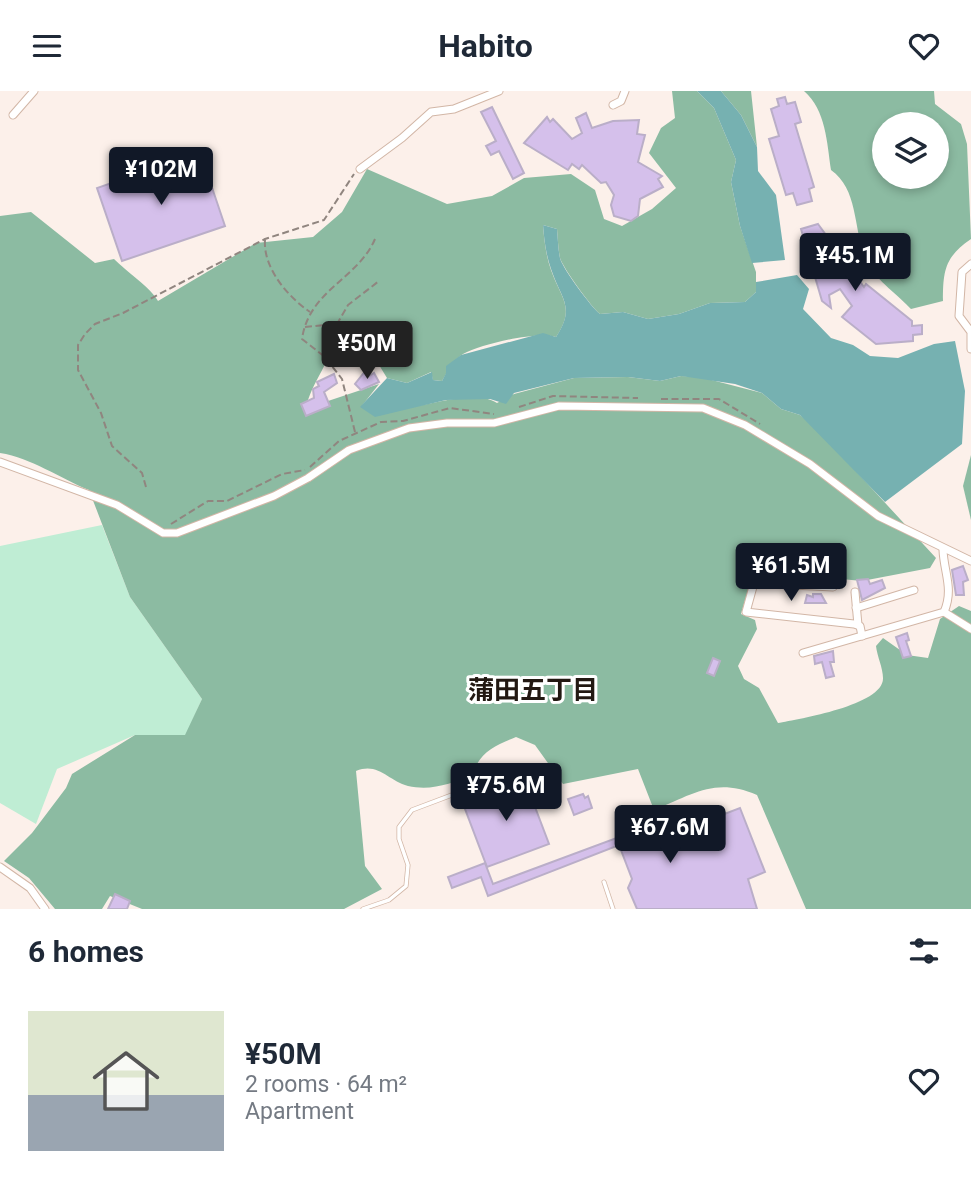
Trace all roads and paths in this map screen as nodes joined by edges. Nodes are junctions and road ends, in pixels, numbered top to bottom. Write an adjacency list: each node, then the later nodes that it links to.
1 (34, 91): 5 (street)
2 (499, 91): 6 (street)
3 (625, 91): 4 (street)
4 (613, 105)
5 (13, 115)
6 (359, 169): 7 (path)
7 (265, 239): 11 (path); 21 (path)
8 (375, 239): 11 (path)
9 (971, 264): 13 (street)
10 (379, 281): 12 (path)
11 (310, 312): 12 (path)
12 (304, 327): 19 (path)
13 (971, 349)
14 (643, 399): 16 (path)
15 (657, 399): 18 (path)
16 (518, 408)
17 (494, 414): 19 (path)
18 (763, 426)
19 (356, 433): 22 (path)
20 (0, 462): 22 (street)
21 (146, 487)
22 (163, 533): 23 (street)
23 (943, 550): 24 (street); 29 (street)
24 (971, 561)
25 (833, 587): 30 (street)
26 (914, 590): 28 (street)
27 (855, 592): 28 (street)
28 (856, 608): 30 (street)
29 (944, 612): 31 (street); 32 (street)
30 (858, 625): 32 (street)
31 (971, 629)
32 (862, 636): 33 (street)
33 (803, 653)
34 (518, 770): 38 (lane)
35 (0, 867): 37 (street)
36 (604, 882): 39 (lane)
37 (45, 909)
38 (363, 909)
39 (613, 909)

